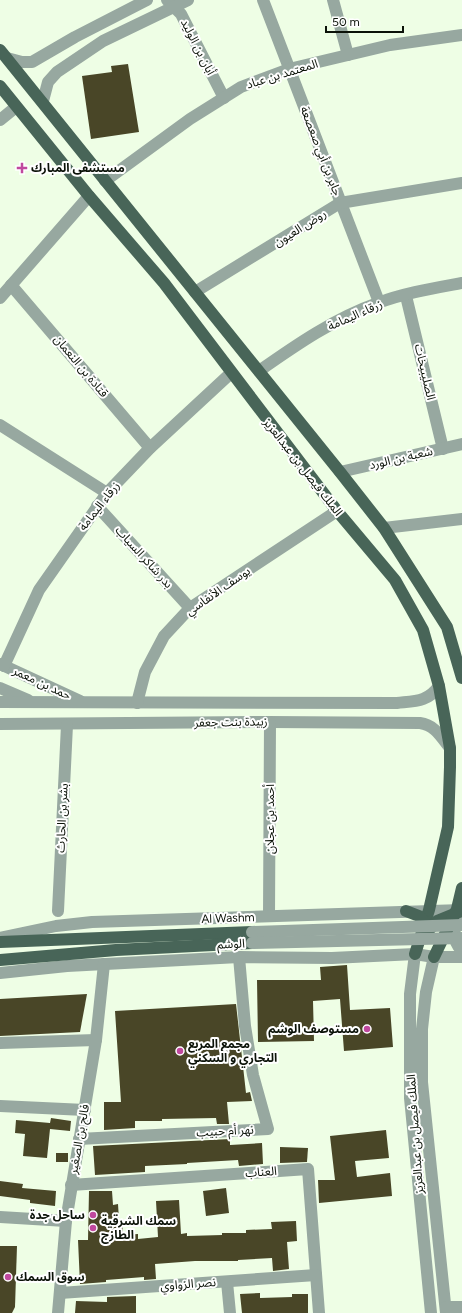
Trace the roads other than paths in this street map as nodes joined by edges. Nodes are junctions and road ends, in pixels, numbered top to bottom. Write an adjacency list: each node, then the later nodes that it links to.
1 (147, 0): 7 (street)
2 (188, 0): 5 (street)
3 (263, 0): 11 (street, جابر بن أبي صعصعة)
4 (333, 0): 9 (street)
5 (170, 3): 10 (street); 13 (street, أبان بن الوليد)
6 (462, 35): 9 (street, المعتمد بن عباد)
7 (56, 48): 8 (street); 10 (street)
8 (4, 54): 14 (main road, الملك فيصل بن عبدالعزيز)
9 (348, 55): 11 (street, المعتمد بن عباد)
10 (70, 63): 14 (street)
11 (289, 69): 13 (street, المعتمد بن عباد); 20 (street, جابر بن أبي صعصعة)
12 (0, 87): 15 (main road, الملك فيصل بن عبدالعزيز)
13 (224, 98): 17 (street, المعتمد بن عباد)
14 (43, 101): 17 (main road, الملك فيصل بن عبدالعزيز)
15 (16, 107): 16 (street); 19 (main road, الملك فيصل بن عبدالعزيز)
16 (0, 120)
17 (106, 181): 23 (main road, الملك فيصل بن عبدالعزيز)
18 (462, 183): 20 (street, روض العيون)
19 (89, 196): 22 (street); 28 (main road, الملك فيصل بن عبدالعزيز)
20 (340, 203): 23 (street, روض العيون); 26 (street, جابر بن أبي صعصعة)
21 (462, 283): 24 (street, زرقاء اليمامة)
22 (11, 285): 25 (street); 31 (street, قتادة بن النعمان)
23 (195, 292): 27 (main road, الملك فيصل بن عبدالعزيز)
24 (406, 296): 26 (street, زرقاء اليمامة); 32 (street, الصليبيخات)
25 (0, 298)
26 (379, 302): 27 (street, زرقاء اليمامة)
27 (259, 371): 33 (main road, الملك فيصل بن عبدالعزيز)
28 (230, 373): 31 (street, زرقاء اليمامة); 36 (main road, الملك فيصل بن عبدالعزيز)
29 (0, 425): 34 (street)
30 (462, 444): 32 (street, شعبة بن الورد)
31 (150, 448): 34 (street, زرقاء اليمامة)
32 (443, 449): 33 (street, شعبة بن الورد)
33 (340, 472): 38 (main road, الملك فيصل بن عبدالعزيز)
34 (107, 493): 35 (street, زرقاء اليمامة)
35 (97, 506): 39 (street, بدر شاكر السياب); 40 (street, زرقاء اليمامة)
36 (337, 511): 39 (street, يوسف الأنفاسي); 42 (main road, الملك فيصل بن عبدالعزيز)
37 (462, 518): 38 (street)
38 (384, 528): 41 (main road, الملك فيصل بن عبدالعزيز)
39 (190, 608): 48 (street, يوسف الأنفاسي)
40 (2, 665): 47 (street, حمد بن معمر)
41 (462, 678)
42 (439, 686): 45 (street, زبيدة بنت جعفر); 53 (main road, الملك فيصل بن عبدالعزيز)
43 (0, 688): 46 (street, حمد بن معمر)
44 (0, 702): 46 (street, زبيدة بنت جعفر)
45 (397, 702): 48 (street, زبيدة بنت جعفر); 50 (street)
46 (32, 703): 47 (street, زبيدة بنت جعفر)
47 (84, 703): 48 (street, زبيدة بنت جعفر)
48 (137, 703)
49 (270, 722): 50 (street, زبيدة بنت جعفر); 52 (street, زبيدة بنت جعفر); 58 (street, أحمد بن عجلان)
50 (402, 722): 53 (street, زبيدة بنت جعفر)
51 (0, 724): 52 (street, زبيدة بنت جعفر)
52 (67, 725): 55 (street, بشر بن الحارث)
53 (450, 748): 59 (main road, الملك فيصل بن عبدالعزيز)
54 (462, 888): 56 (main road)
55 (58, 911)
56 (460, 912): 59 (street, Al Washm); 59 (main road); 65 (street); 68 (main road)
57 (332, 913): 58 (street, Al Washm); 59 (street, Al Washm); 70 (street)
58 (269, 916): 61 (street, Al Washm)
59 (428, 919): 66 (main road, الملك فيصل بن عبدالعزيز); 68 (main road)
60 (462, 925): 62 (street, الوشم, bridge)
61 (0, 938)
62 (252, 938): 63 (street, الوشم, bridge); 64 (main road, الوشم); 71 (main road, الوشم)
63 (462, 938)
64 (0, 942)
65 (462, 951)
66 (415, 954): 68 (street); 70 (street); 90 (street, الملك فيصل بن عبدالعزيز)
67 (239, 957): 70 (street); 72 (street); 78 (street, نهر أم حبيب)
68 (434, 957): 69 (street); 86 (street, الملك فيصل بن عبدالعزيز)
69 (462, 957)
70 (332, 958)
71 (0, 960)
72 (104, 964): 73 (street); 74 (street, فالح بن الصغير)
73 (0, 973)
74 (96, 1040): 75 (street); 77 (street, فالح بن الصغير)
75 (0, 1042)
76 (0, 1106): 77 (street)
77 (85, 1110): 78 (street, فالح بن الصغير)
78 (79, 1138): 79 (street, فالح بن الصغير)
79 (71, 1185): 81 (street, فالح بن الصغير); 82 (street, العناب)
80 (0, 1217): 81 (street)
81 (66, 1221): 84 (street, فالح بن الصغير)
82 (316, 1275): 83 (street, نصر الزواوي); 89 (street, العناب)
83 (227, 1282): 84 (street, نصر الزواوي); 88 (street)
84 (60, 1293): 87 (street, فالح بن الصغير)
85 (462, 1307): 86 (street)
86 (446, 1310)
87 (58, 1313)
88 (230, 1313)
89 (319, 1313)
90 (431, 1313)

